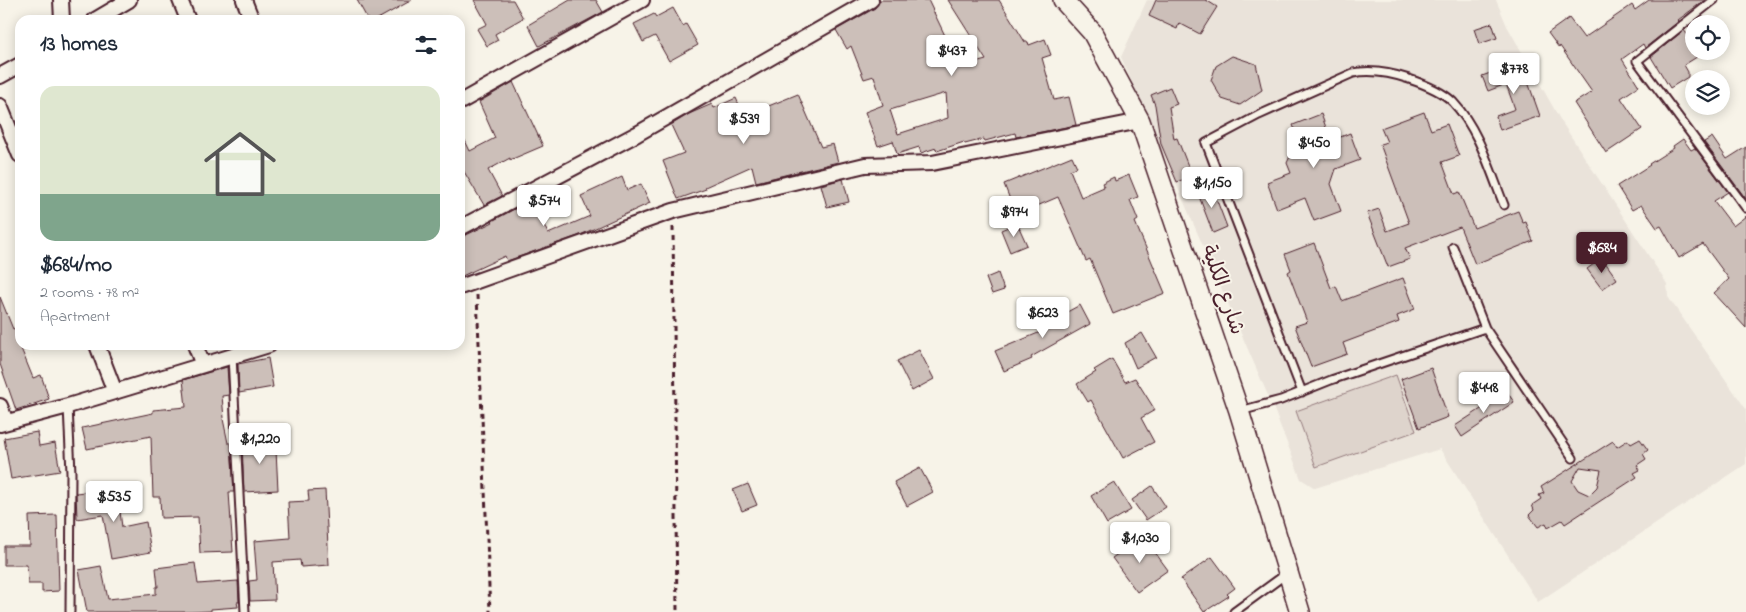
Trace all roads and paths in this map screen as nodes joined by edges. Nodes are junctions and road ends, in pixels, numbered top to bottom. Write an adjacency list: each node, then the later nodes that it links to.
1 (60, 0): 9 (street)
2 (129, 0): 10 (street)
3 (180, 0): 11 (street)
4 (244, 0): 12 (street)
5 (642, 0): 15 (street)
6 (870, 0): 22 (street)
7 (1063, 0): 17 (street, شارع الكلية)
8 (1714, 0): 20 (lane)
9 (62, 15)
10 (104, 15)
11 (186, 15)
12 (250, 15)
13 (15, 68): 14 (street)
14 (0, 76)
15 (465, 99)
16 (0, 106): 18 (street)
17 (1140, 121): 21 (street); 36 (street, شارع الكلية)
18 (15, 143)
19 (1504, 205): 33 (lane)
20 (1746, 208)
21 (673, 211): 24 (street); 43 (path)
22 (465, 225)
23 (1453, 247): 26 (lane)
24 (477, 282): 25 (street); 42 (path)
25 (465, 286)
26 (1486, 328): 33 (lane); 38 (lane)
27 (99, 350): 32 (street)
28 (197, 350): 31 (street)
29 (253, 350): 30 (street)
30 (232, 356): 31 (street); 41 (lane)
31 (203, 365): 32 (street)
32 (116, 392): 35 (street)
33 (1302, 392): 36 (lane)
34 (0, 406): 37 (street)
35 (68, 406): 37 (street); 40 (lane)
36 (1239, 411): 39 (street, شارع الكلية)
37 (3, 423)
38 (1573, 458)
39 (1288, 573): 44 (lane); 45 (street, شارع الكلية)
40 (70, 612)
41 (245, 612)
42 (490, 612)
43 (677, 612)
44 (1234, 612)
45 (1300, 612)

